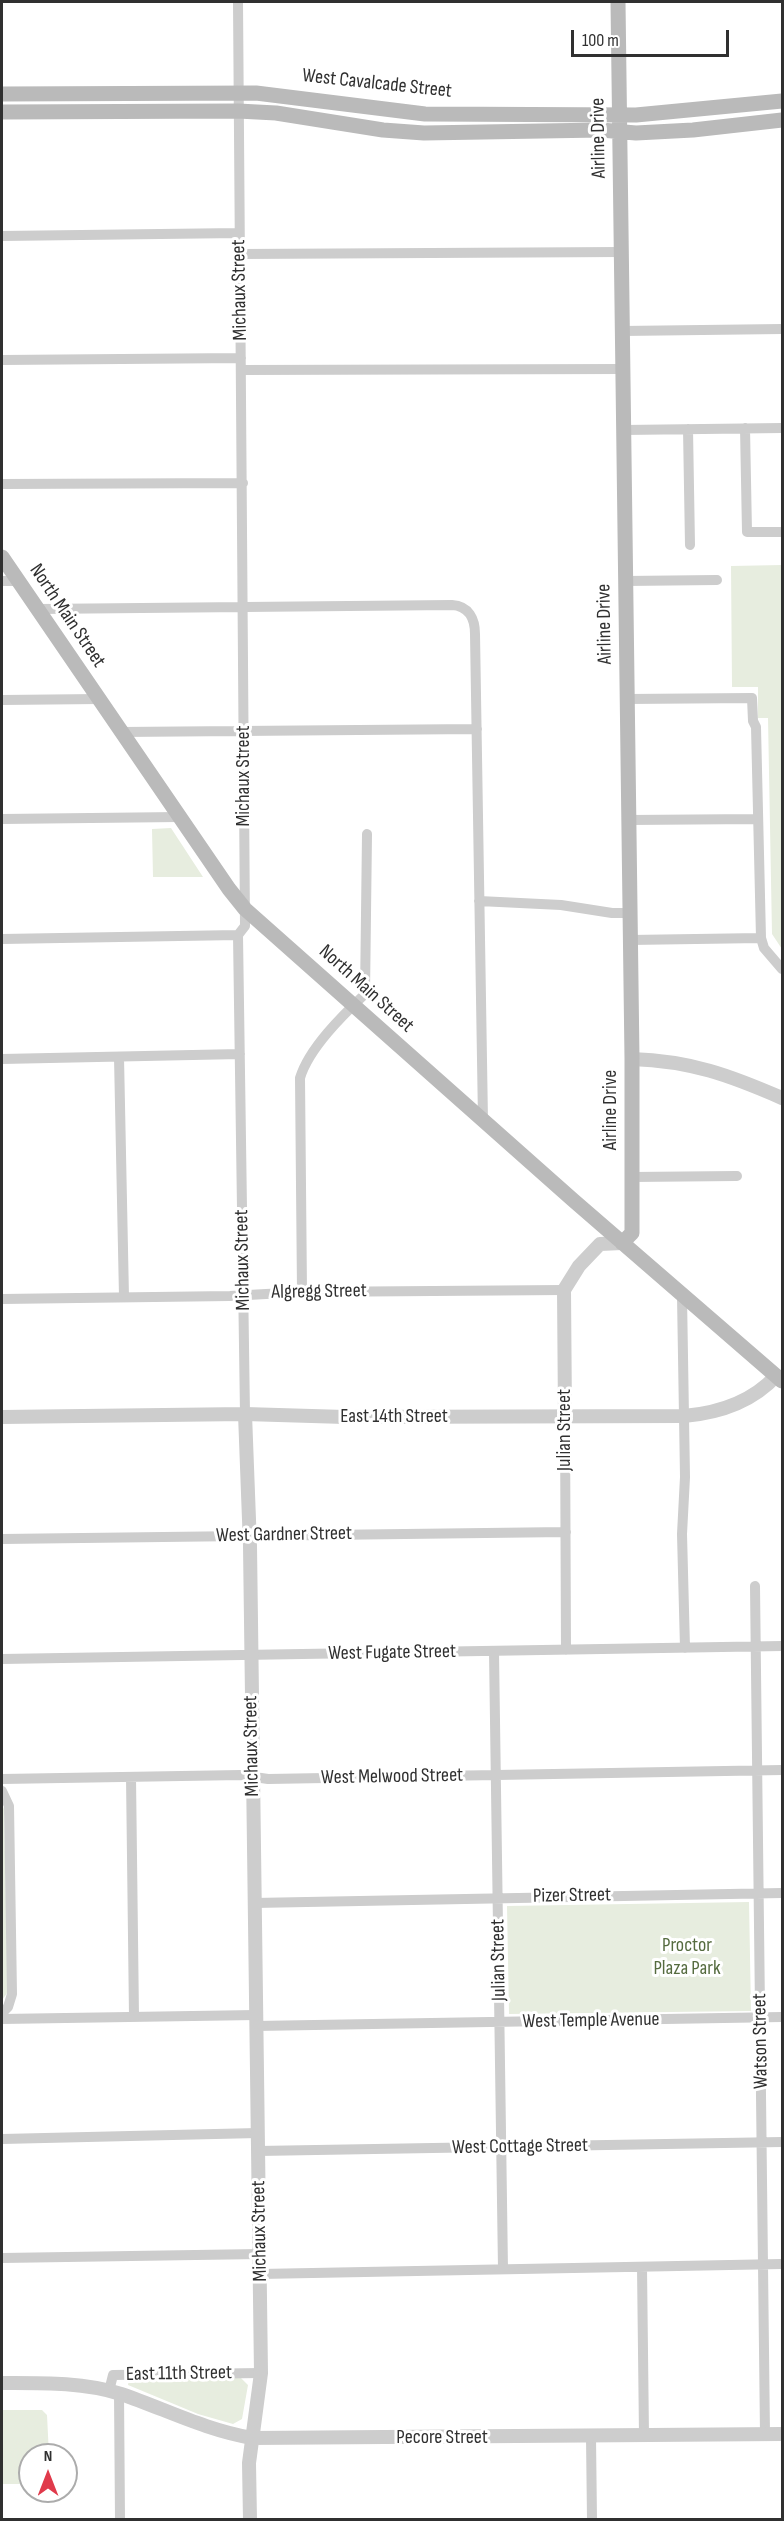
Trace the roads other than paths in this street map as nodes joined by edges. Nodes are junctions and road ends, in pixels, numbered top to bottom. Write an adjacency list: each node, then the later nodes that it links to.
1 (237, 2): 3 (street, Michaux Street)
2 (618, 2): 9 (main road, Airline Drive)
3 (238, 92): 4 (main road, West Cavalcade Street); 6 (street, Michaux Street); 8 (main road, West Cavalcade Street)
4 (2, 94)
5 (783, 101): 9 (main road, West Cavalcade Street)
6 (238, 111): 7 (main road, West Cavalcade Street); 12 (main road, West Cavalcade Street); 13 (street, Michaux Street)
7 (2, 112)
8 (425, 114): 9 (main road, West Cavalcade Street); 12 (main road)
9 (619, 114): 11 (main road, Airline Drive)
10 (783, 120): 11 (main road, West Cavalcade Street)
11 (620, 132): 12 (main road, West Cavalcade Street); 15 (main road, Airline Drive)
12 (424, 133)
13 (239, 233): 14 (street); 16 (street, Michaux Street)
14 (2, 236)
15 (621, 252): 16 (street); 18 (main road, Airline Drive)
16 (240, 254): 20 (street, Michaux Street)
17 (783, 329): 18 (street)
18 (622, 331): 21 (main road, Airline Drive)
19 (2, 360): 20 (street)
20 (241, 364): 21 (street); 26 (street, Michaux Street)
21 (623, 369): 25 (main road, Airline Drive)
22 (745, 428): 23 (street); 24 (street); 28 (street)
23 (783, 428)
24 (688, 429): 25 (street); 29 (street)
25 (624, 430): 34 (main road, Airline Drive)
26 (243, 483): 27 (street); 35 (street, Michaux Street)
27 (2, 484)
28 (783, 531)
29 (690, 545)
30 (2, 557): 33 (main road, North Main Street)
31 (717, 580): 34 (street)
32 (2, 581): 33 (street)
33 (18, 581): 36 (main road, North Main Street)
34 (626, 581): 38 (main road, Airline Drive)
35 (243, 607): 36 (street); 40 (street); 41 (street, Michaux Street)
36 (38, 609): 37 (main road, North Main Street)
37 (99, 699): 39 (street); 42 (main road, North Main Street)
38 (627, 699): 45 (street); 46 (main road, Airline Drive)
39 (2, 700)
40 (477, 729): 41 (street); 48 (street)
41 (244, 731): 42 (street); 49 (street, Michaux Street)
42 (121, 732): 43 (main road, North Main Street)
43 (179, 817): 44 (street); 49 (main road, North Main Street)
44 (2, 819)
45 (758, 819): 46 (street); 52 (street)
46 (628, 820): 50 (main road, Airline Drive)
47 (368, 834): 56 (street)
48 (479, 901): 50 (street); 62 (street)
49 (245, 909): 51 (street, Michaux Street); 56 (main road, North Main Street)
50 (630, 913): 54 (main road, Airline Drive)
51 (238, 935): 53 (street); 57 (street, Michaux Street)
52 (761, 938): 54 (street); 55 (street)
53 (2, 939)
54 (630, 940): 60 (main road, Airline Drive)
55 (783, 969)
56 (353, 1006): 62 (main road, North Main Street); 67 (street)
57 (240, 1054): 58 (street); 68 (street, Michaux Street)
58 (119, 1057): 59 (street); 70 (street)
59 (2, 1059)
60 (632, 1059): 61 (street); 64 (main road, Airline Drive)
61 (783, 1098)
62 (483, 1120): 65 (main road, North Main Street)
63 (737, 1176): 64 (street)
64 (632, 1177): 65 (main road, Airline Drive)
65 (622, 1243): 66 (street); 69 (main road, North Main Street)
66 (564, 1290): 67 (street, Algregg Street); 76 (street, Julian Street)
67 (302, 1292): 68 (street, Algregg Street)
68 (243, 1294): 70 (street, Algregg Street); 73 (street, Michaux Street)
69 (682, 1296): 72 (main road, North Main Street); 74 (street)
70 (124, 1297): 71 (street, Algregg Street)
71 (2, 1299)
72 (779, 1379): 74 (street, East 14th Street)
73 (245, 1414): 75 (street, East 14th Street); 76 (street, East 14th Street); 78 (street, Michaux Street)
74 (684, 1416): 76 (street, East 14th Street); 83 (street)
75 (2, 1417)
76 (565, 1417): 77 (street, Julian Street)
77 (566, 1532): 78 (street, West Gardner Street); 84 (street, Julian Street)
78 (249, 1535): 79 (street, West Gardner Street); 86 (street, Michaux Street)
79 (2, 1539)
80 (755, 1586): 82 (street, Watson Street)
81 (783, 1646): 82 (street, West Fugate Street)
82 (756, 1647): 83 (street, West Fugate Street); 88 (street, Watson Street)
83 (685, 1648): 84 (street, West Fugate Street)
84 (566, 1650): 85 (street, West Fugate Street)
85 (494, 1652): 86 (street, West Fugate Street); 90 (street, Julian Street)
86 (251, 1656): 87 (street, West Fugate Street); 91 (street, Michaux Street)
87 (2, 1659)
88 (756, 1770): 89 (street, West Melwood Street); 90 (street, West Melwood Street); 96 (street, Watson Street)
89 (783, 1770)
90 (495, 1775): 91 (street, West Melwood Street); 97 (street, Julian Street)
91 (252, 1776): 92 (street, West Melwood Street); 98 (street, Michaux Street)
92 (131, 1777): 93 (street, West Melwood Street); 100 (street)
93 (2, 1779)
94 (2, 1791): 99 (street)
95 (783, 1893): 96 (street, Pizer Street)
96 (759, 1894): 97 (street, Pizer Street); 102 (street, Watson Street)
97 (498, 1898): 98 (street, Pizer Street); 105 (street, Julian Street)
98 (254, 1902): 104 (street, Michaux Street)
99 (2, 2013)
100 (134, 2017): 103 (street, West Temple Avenue); 104 (street, West Temple Avenue)
101 (783, 2017): 102 (street, West Temple Avenue)
102 (761, 2018): 105 (street, West Temple Avenue); 108 (street, Watson Street)
103 (2, 2019)
104 (256, 2020): 105 (street, West Temple Avenue); 106 (street, Michaux Street)
105 (499, 2022): 110 (street, Julian Street)
106 (258, 2133): 107 (street); 111 (street, Michaux Street)
107 (2, 2139)
108 (762, 2142): 109 (street, West Cottage Street); 110 (street, West Cottage Street); 115 (street, Watson Street)
109 (783, 2142)
110 (501, 2147): 111 (street, West Cottage Street); 117 (street, Julian Street)
111 (258, 2151): 112 (street, Michaux Street)
112 (260, 2254): 113 (street); 118 (street, Michaux Street)
113 (2, 2258)
114 (783, 2264): 115 (street)
115 (763, 2265): 116 (street); 122 (street, Watson Street)
116 (642, 2267): 117 (street); 124 (street)
117 (503, 2269): 118 (street)
118 (260, 2274): 119 (street, Michaux Street)
119 (261, 2373): 121 (street, East 11th Street); 126 (street, Michaux Street)
120 (2, 2383): 121 (street, East 11th Street)
121 (114, 2392): 126 (street, Pecore Street); 127 (street)
122 (765, 2434): 123 (street, Pecore Street); 124 (street, Pecore Street)
123 (783, 2434)
124 (644, 2436): 125 (street, Pecore Street)
125 (591, 2437): 126 (street, Pecore Street); 129 (street)
126 (252, 2438): 128 (street, Michaux Street)
127 (120, 2520)
128 (250, 2520)
129 (592, 2520)

